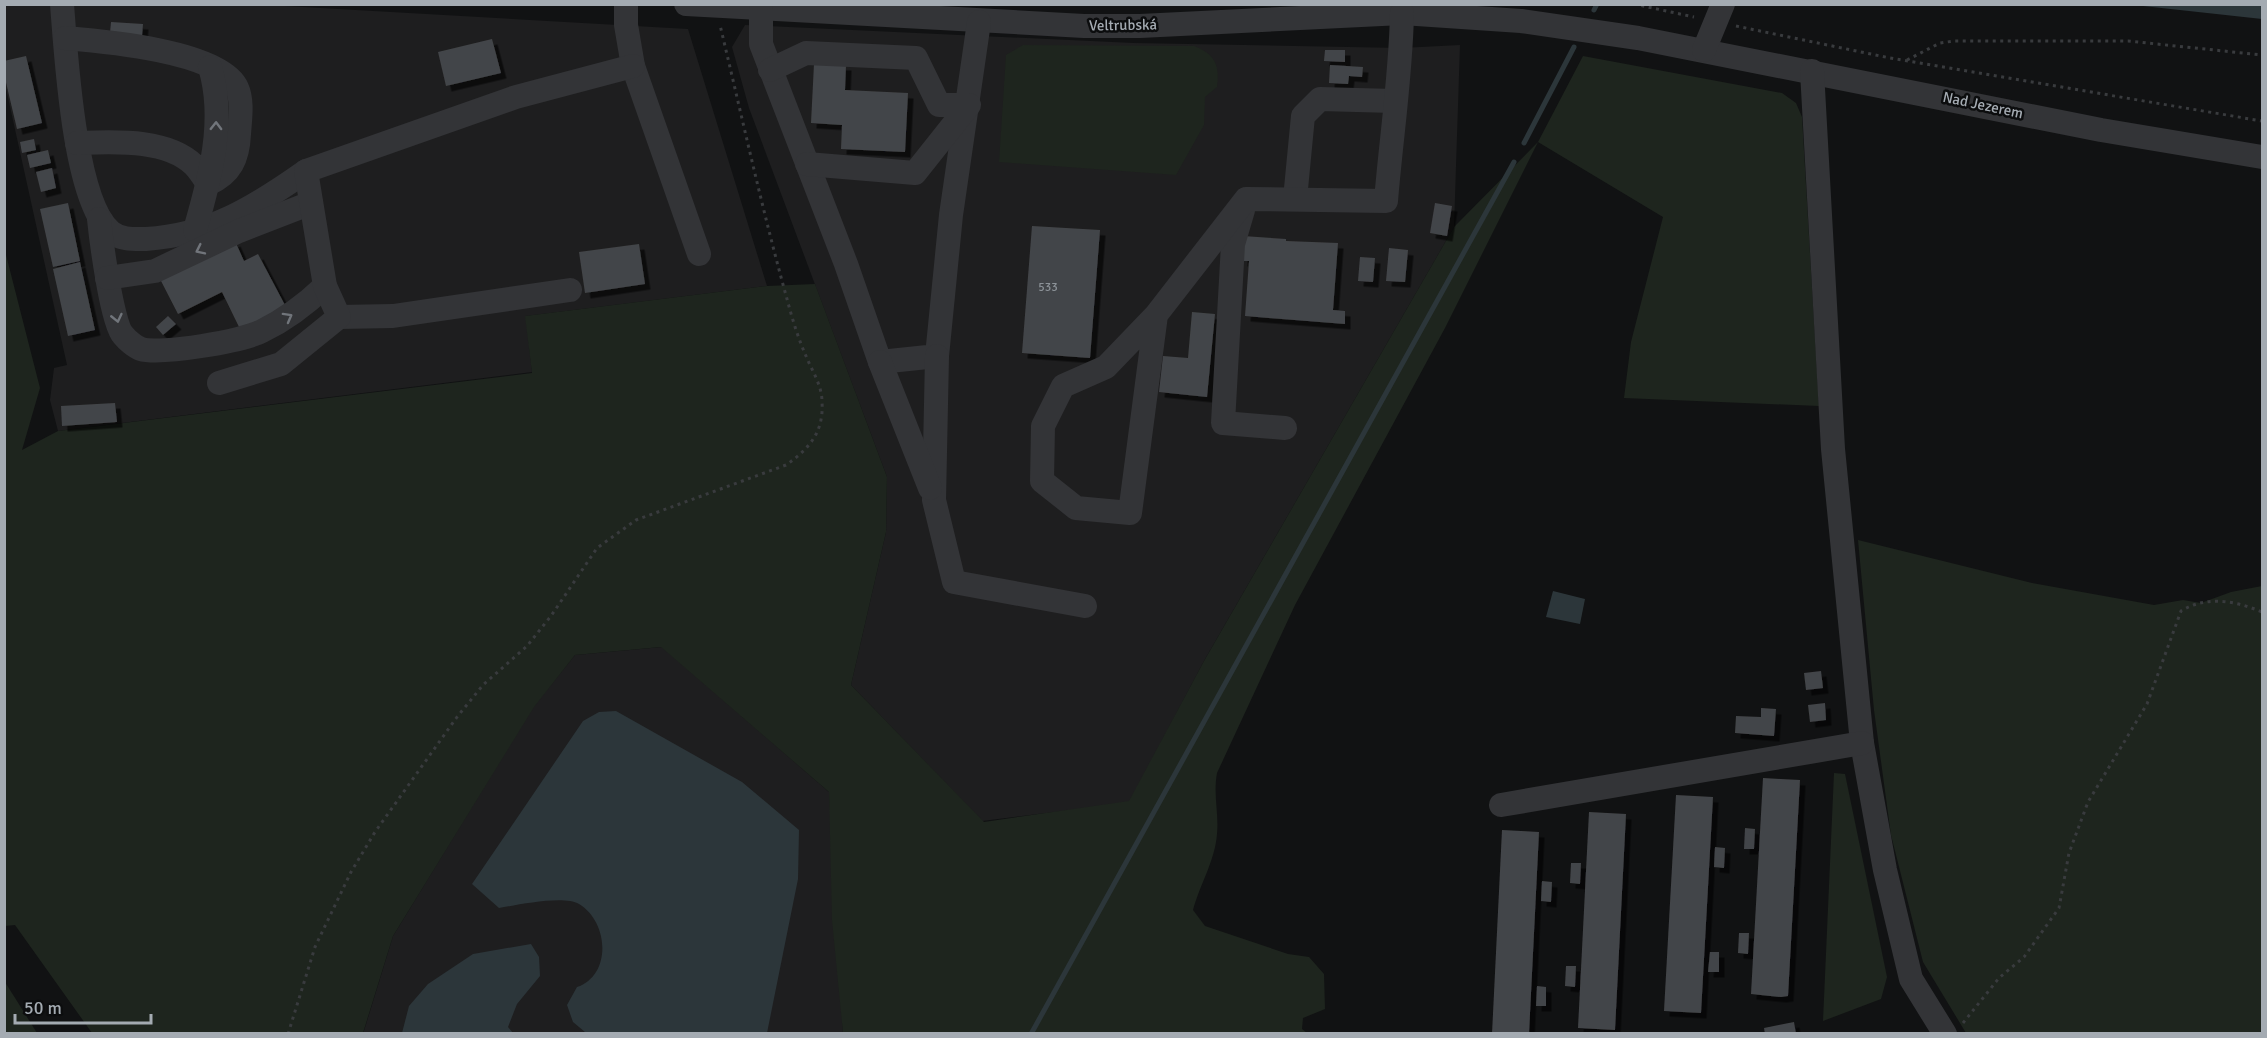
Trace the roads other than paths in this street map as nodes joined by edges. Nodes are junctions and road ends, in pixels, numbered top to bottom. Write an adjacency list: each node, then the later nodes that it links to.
1 (62, 4): 8 (street)
2 (626, 4): 10 (street)
3 (686, 4): 4 (street, Veltrubská)
4 (761, 9): 7 (street, Veltrubská); 11 (street)
5 (1402, 13): 7 (street, Veltrubská); 9 (street, Veltrubská); 13 (street)
6 (1718, 13): 9 (street)
7 (979, 22): 14 (street)
8 (64, 38): 15 (street); 19 (street)
9 (1704, 51): 12 (street, Nad Jezerem)
10 (633, 66): 18 (street); 25 (street)
11 (770, 70): 14 (street); 17 (street)
12 (1812, 71): 16 (street, Nad Jezerem); 37 (street)
13 (1394, 101): 21 (street); 21 (street)
14 (969, 105): 17 (street); 31 (street)
15 (77, 143): 19 (street); 23 (street)
16 (2262, 157)
17 (807, 164): 32 (street)
18 (306, 171): 22 (street); 24 (street)
19 (208, 184): 24 (street)
20 (1246, 199): 21 (street); 29 (street); 34 (street)
21 (1295, 199)
22 (312, 203): 26 (street, one-way to 26); 27 (street)
23 (99, 219): 24 (street); 26 (street)
24 (195, 230)
25 (699, 254)
26 (107, 278): 27 (street, one-way to 27)
27 (325, 286): 30 (street)
28 (570, 291): 30 (street)
29 (1156, 315): 29 (street)
30 (339, 317): 33 (street)
31 (937, 356): 32 (street); 35 (street)
32 (880, 362): 35 (street)
33 (219, 383)
34 (1285, 428)
35 (934, 500): 36 (street)
36 (1085, 606)
37 (1862, 743): 38 (street); 39 (street)
38 (1501, 806)
39 (1951, 1032)

